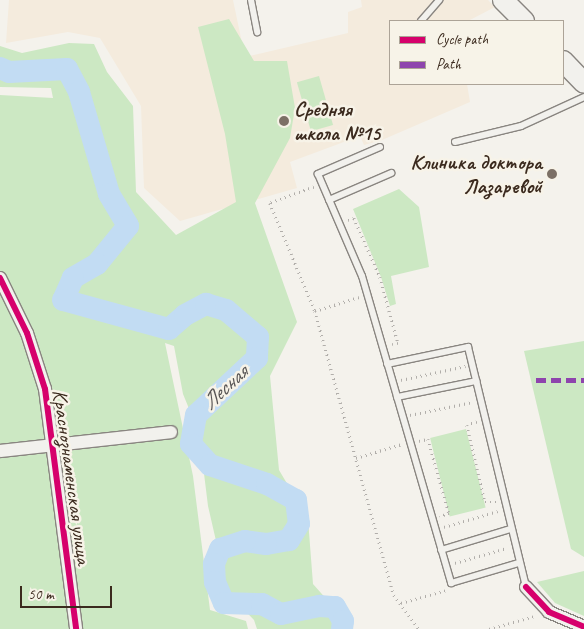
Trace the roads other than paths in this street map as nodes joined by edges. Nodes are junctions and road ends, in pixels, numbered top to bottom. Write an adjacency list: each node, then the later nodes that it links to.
1 (251, 0): 6 (lane)
2 (439, 0): 4 (lane)
3 (503, 0): 5 (main road)
4 (423, 20)
5 (523, 20)
6 (257, 32)
7 (564, 62): 8 (main road)
8 (584, 83)
9 (584, 97): 10 (lane)
10 (455, 142)
11 (380, 147): 13 (lane)
12 (391, 173): 13 (lane)
13 (332, 198): 15 (lane)
14 (0, 278): 19 (street, Краснознаменская улица)
15 (387, 364): 16 (lane); 17 (lane)
16 (472, 381): 17 (lane); 21 (lane)
17 (400, 397): 22 (lane)
18 (171, 432): 19 (street)
19 (55, 446): 20 (street); 26 (street, Краснознаменская улица)
20 (0, 451)
21 (507, 530): 22 (lane); 23 (lane)
22 (445, 549): 23 (lane)
23 (515, 564): 24 (lane)
24 (526, 587): 25 (street)
25 (582, 627)
26 (76, 629)

